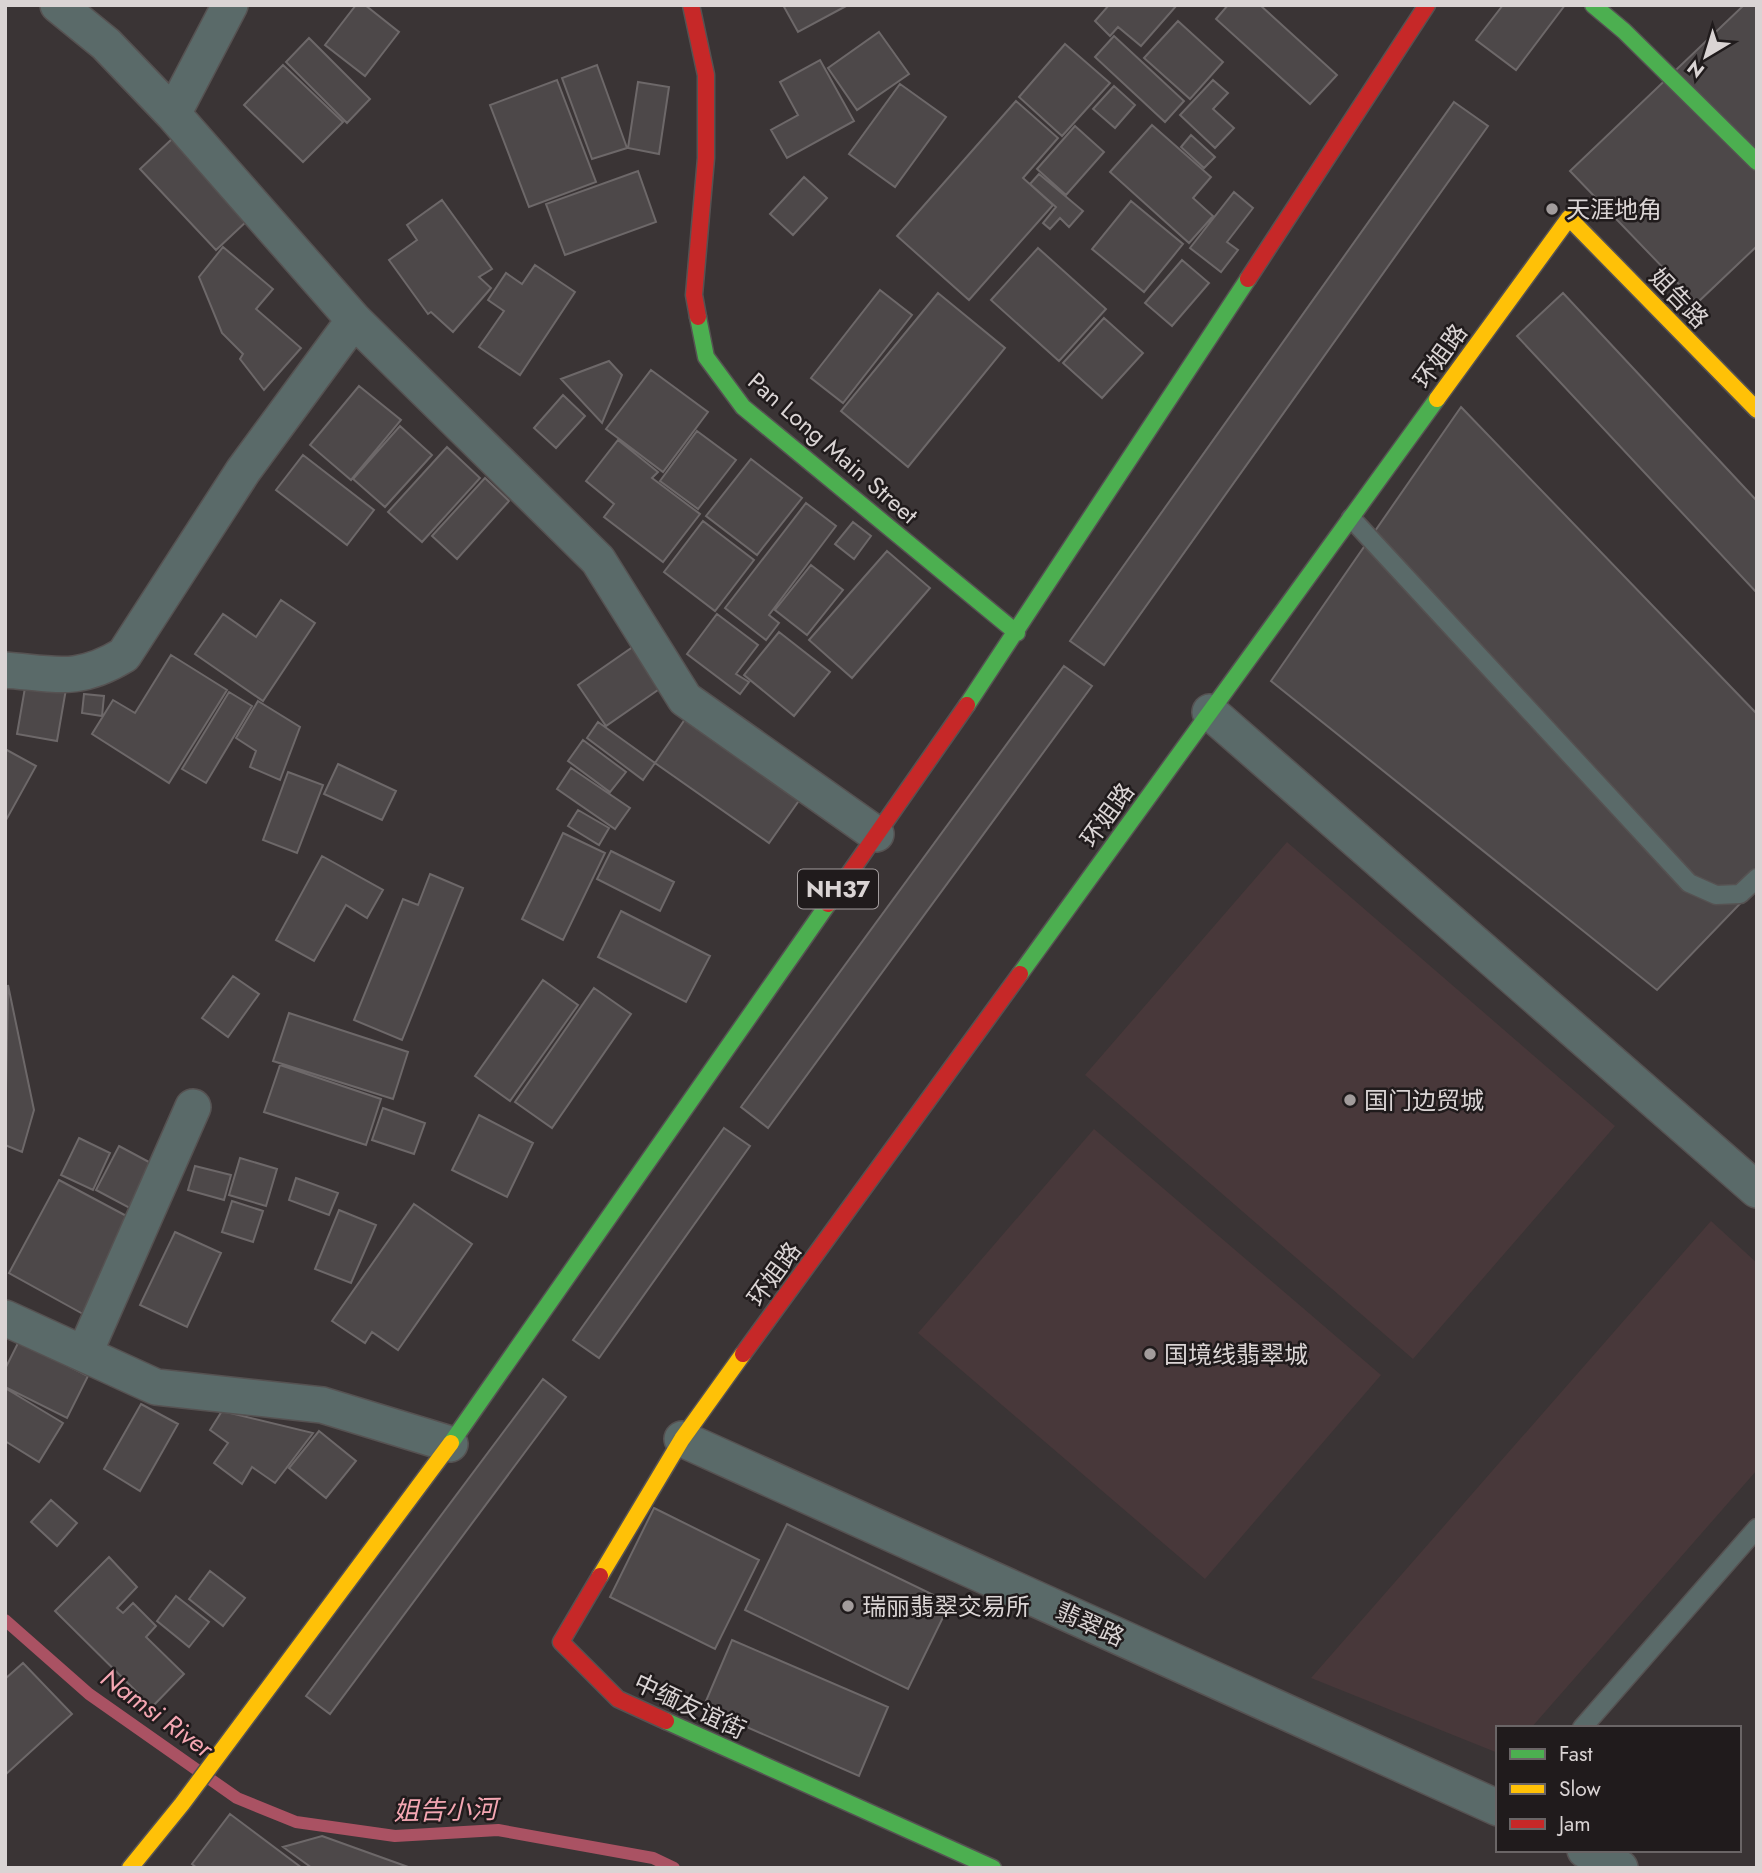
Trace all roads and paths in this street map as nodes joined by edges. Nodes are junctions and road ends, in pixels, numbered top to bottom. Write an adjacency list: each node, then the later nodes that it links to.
1 (58, 5): 6 (street)
2 (230, 5): 6 (street)
3 (691, 5): 12 (main road, Pan Long Main Street)
4 (1427, 5): 12 (main road, NH37)
5 (1593, 5): 7 (main road)
6 (173, 114): 9 (street)
7 (1757, 162)
8 (1569, 218): 10 (main road, 姐告路); 11 (main road, 环姐路)
9 (354, 320): 13 (street); 15 (street)
10 (1757, 410)
11 (1351, 518): 14 (main road, 环姐路); 16 (lane)
12 (1017, 633): 15 (main road, NH37)
13 (5, 670)
14 (1210, 712): 18 (street); 21 (main road, 环姐路)
15 (876, 834): 22 (main road, NH37)
16 (1757, 878)
17 (193, 1107): 20 (street)
18 (1757, 1190)
19 (6, 1321): 20 (street)
20 (85, 1352): 22 (street)
21 (682, 1439): 25 (street, 翡翠路); 28 (main road, 中缅友谊街)
22 (450, 1444): 27 (main road, NH37)
23 (1757, 1528): 24 (lane)
24 (1584, 1726)
25 (1496, 1807)
26 (1589, 1852): 29 (street)
27 (130, 1868)
28 (993, 1868)
29 (1620, 1868)

